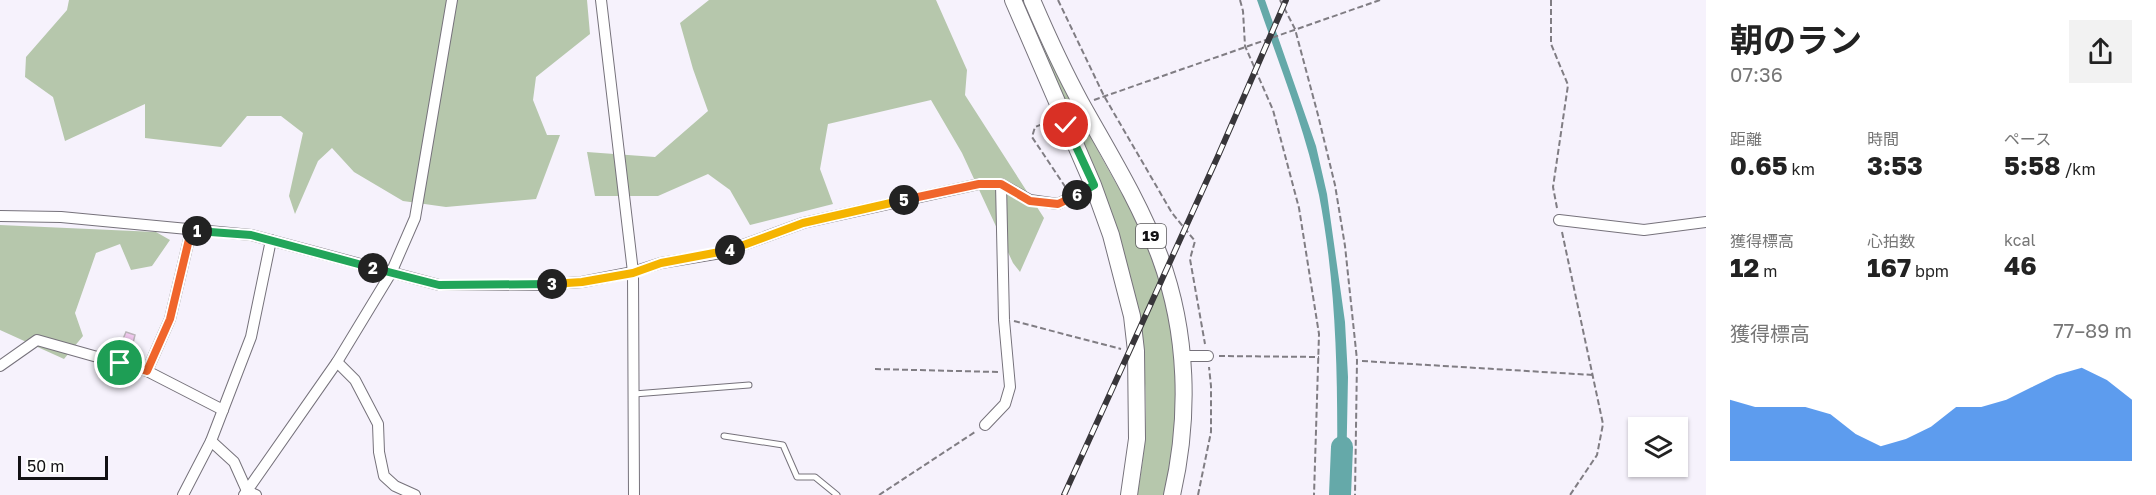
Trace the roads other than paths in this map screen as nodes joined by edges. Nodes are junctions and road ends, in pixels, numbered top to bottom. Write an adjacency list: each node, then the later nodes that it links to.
1 (452, 0): 12 (street)
2 (601, 0): 13 (street)
3 (1013, 0): 6 (main road, 19)
4 (1032, 0): 14 (main road, 19)
5 (1001, 184): 6 (street); 13 (street); 22 (street)
6 (1094, 185): 30 (main road, 19)
7 (0, 216): 10 (street)
8 (1559, 220): 9 (street)
9 (1706, 222)
10 (191, 231): 11 (street); 18 (street)
11 (270, 240): 12 (street); 21 (street)
12 (391, 273): 13 (street); 16 (street)
13 (633, 273): 20 (street)
14 (1182, 356): 15 (street); 31 (main road, 19)
15 (1208, 356)
16 (337, 362): 25 (street); 27 (street)
17 (0, 366): 18 (street)
18 (147, 371): 21 (street)
19 (749, 384): 20 (lane)
20 (634, 394): 28 (street)
21 (223, 410): 24 (street)
22 (985, 425)
23 (724, 436): 29 (lane)
24 (211, 441): 25 (street); 26 (street)
25 (249, 494)
26 (183, 495)
27 (415, 495)
28 (634, 495)
29 (837, 495)
30 (1129, 495)
31 (1172, 495)

